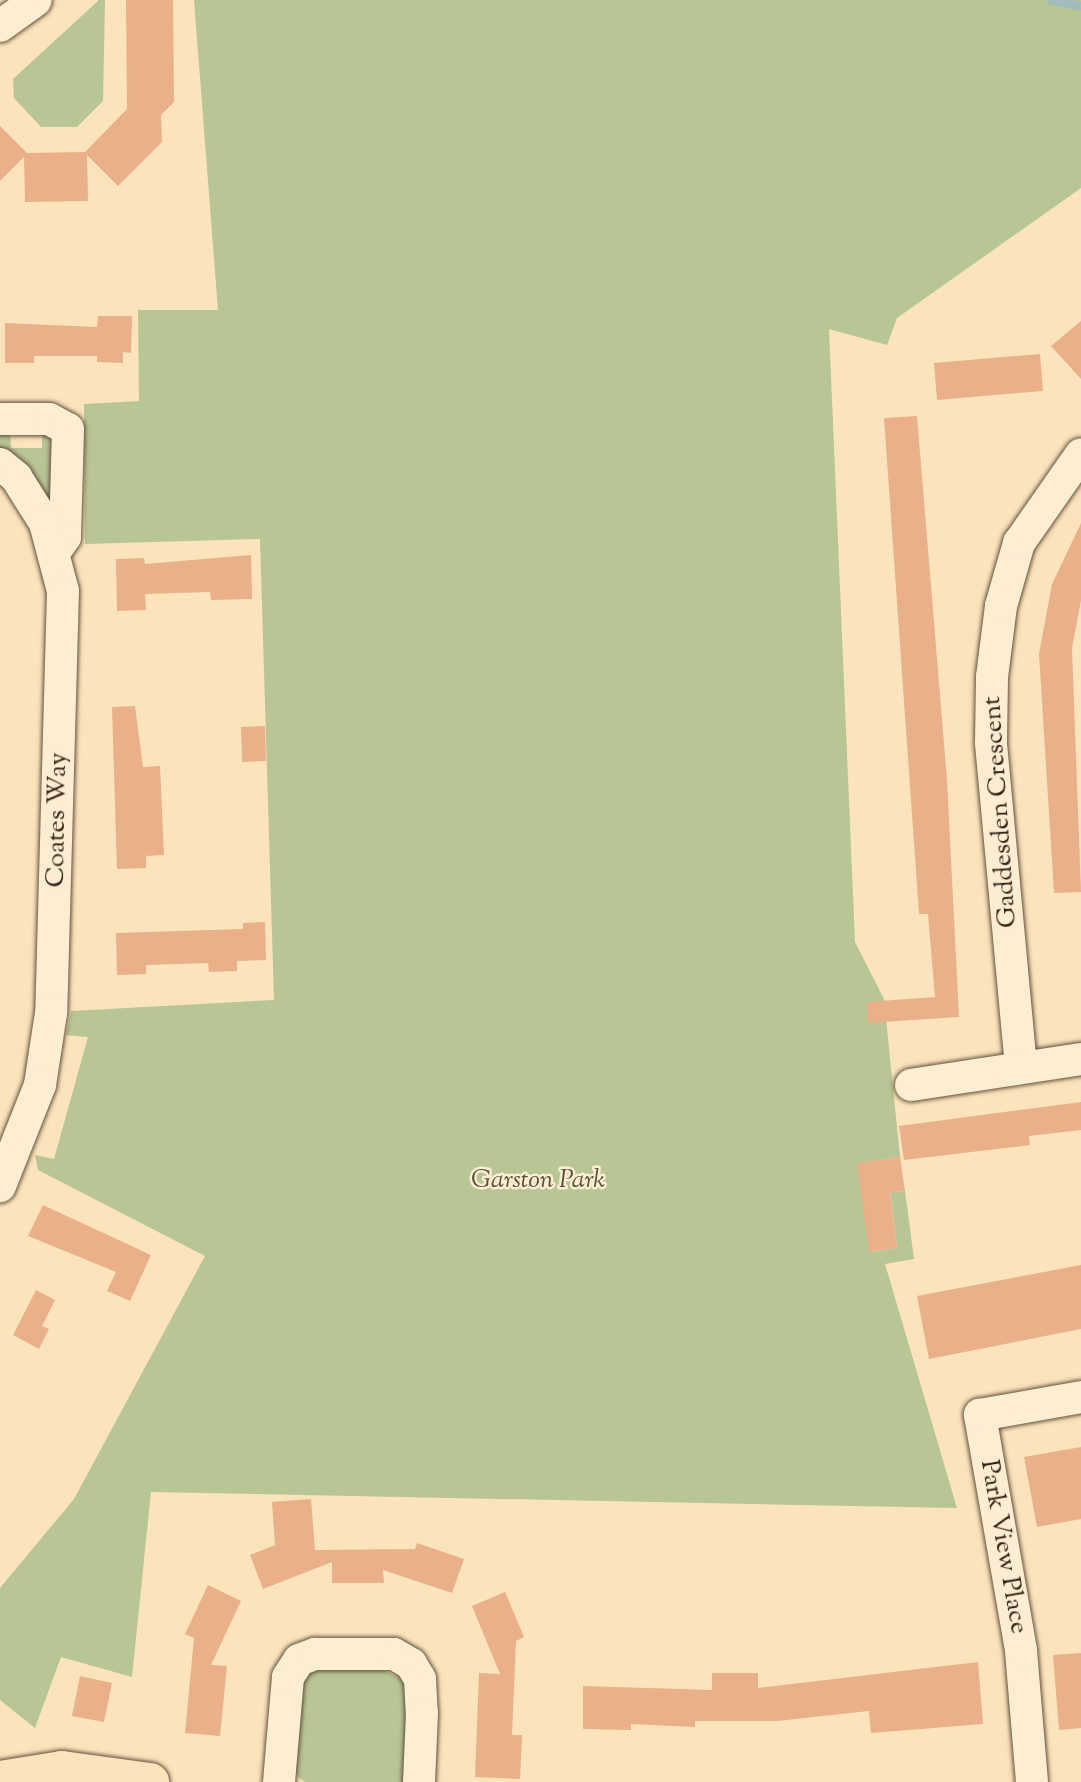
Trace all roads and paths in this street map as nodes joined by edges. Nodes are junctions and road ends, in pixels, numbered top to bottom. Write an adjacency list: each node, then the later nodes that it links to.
1 (36, 0): 2 (street)
2 (0, 26)
3 (0, 419): 6 (street)
4 (1081, 454): 8 (street, Gaddesden Crescent)
5 (0, 464): 6 (street, Coates Way)
6 (55, 550): 10 (street, Coates Way)
7 (1081, 1059): 8 (street)
8 (1021, 1067): 9 (street)
9 (911, 1085)
10 (0, 1186)
11 (1081, 1397): 16 (street, Park View Place)
12 (0, 1780): 13 (main road)
13 (150, 1782)
14 (279, 1782): 15 (street)
15 (419, 1782)
16 (1031, 1782)

